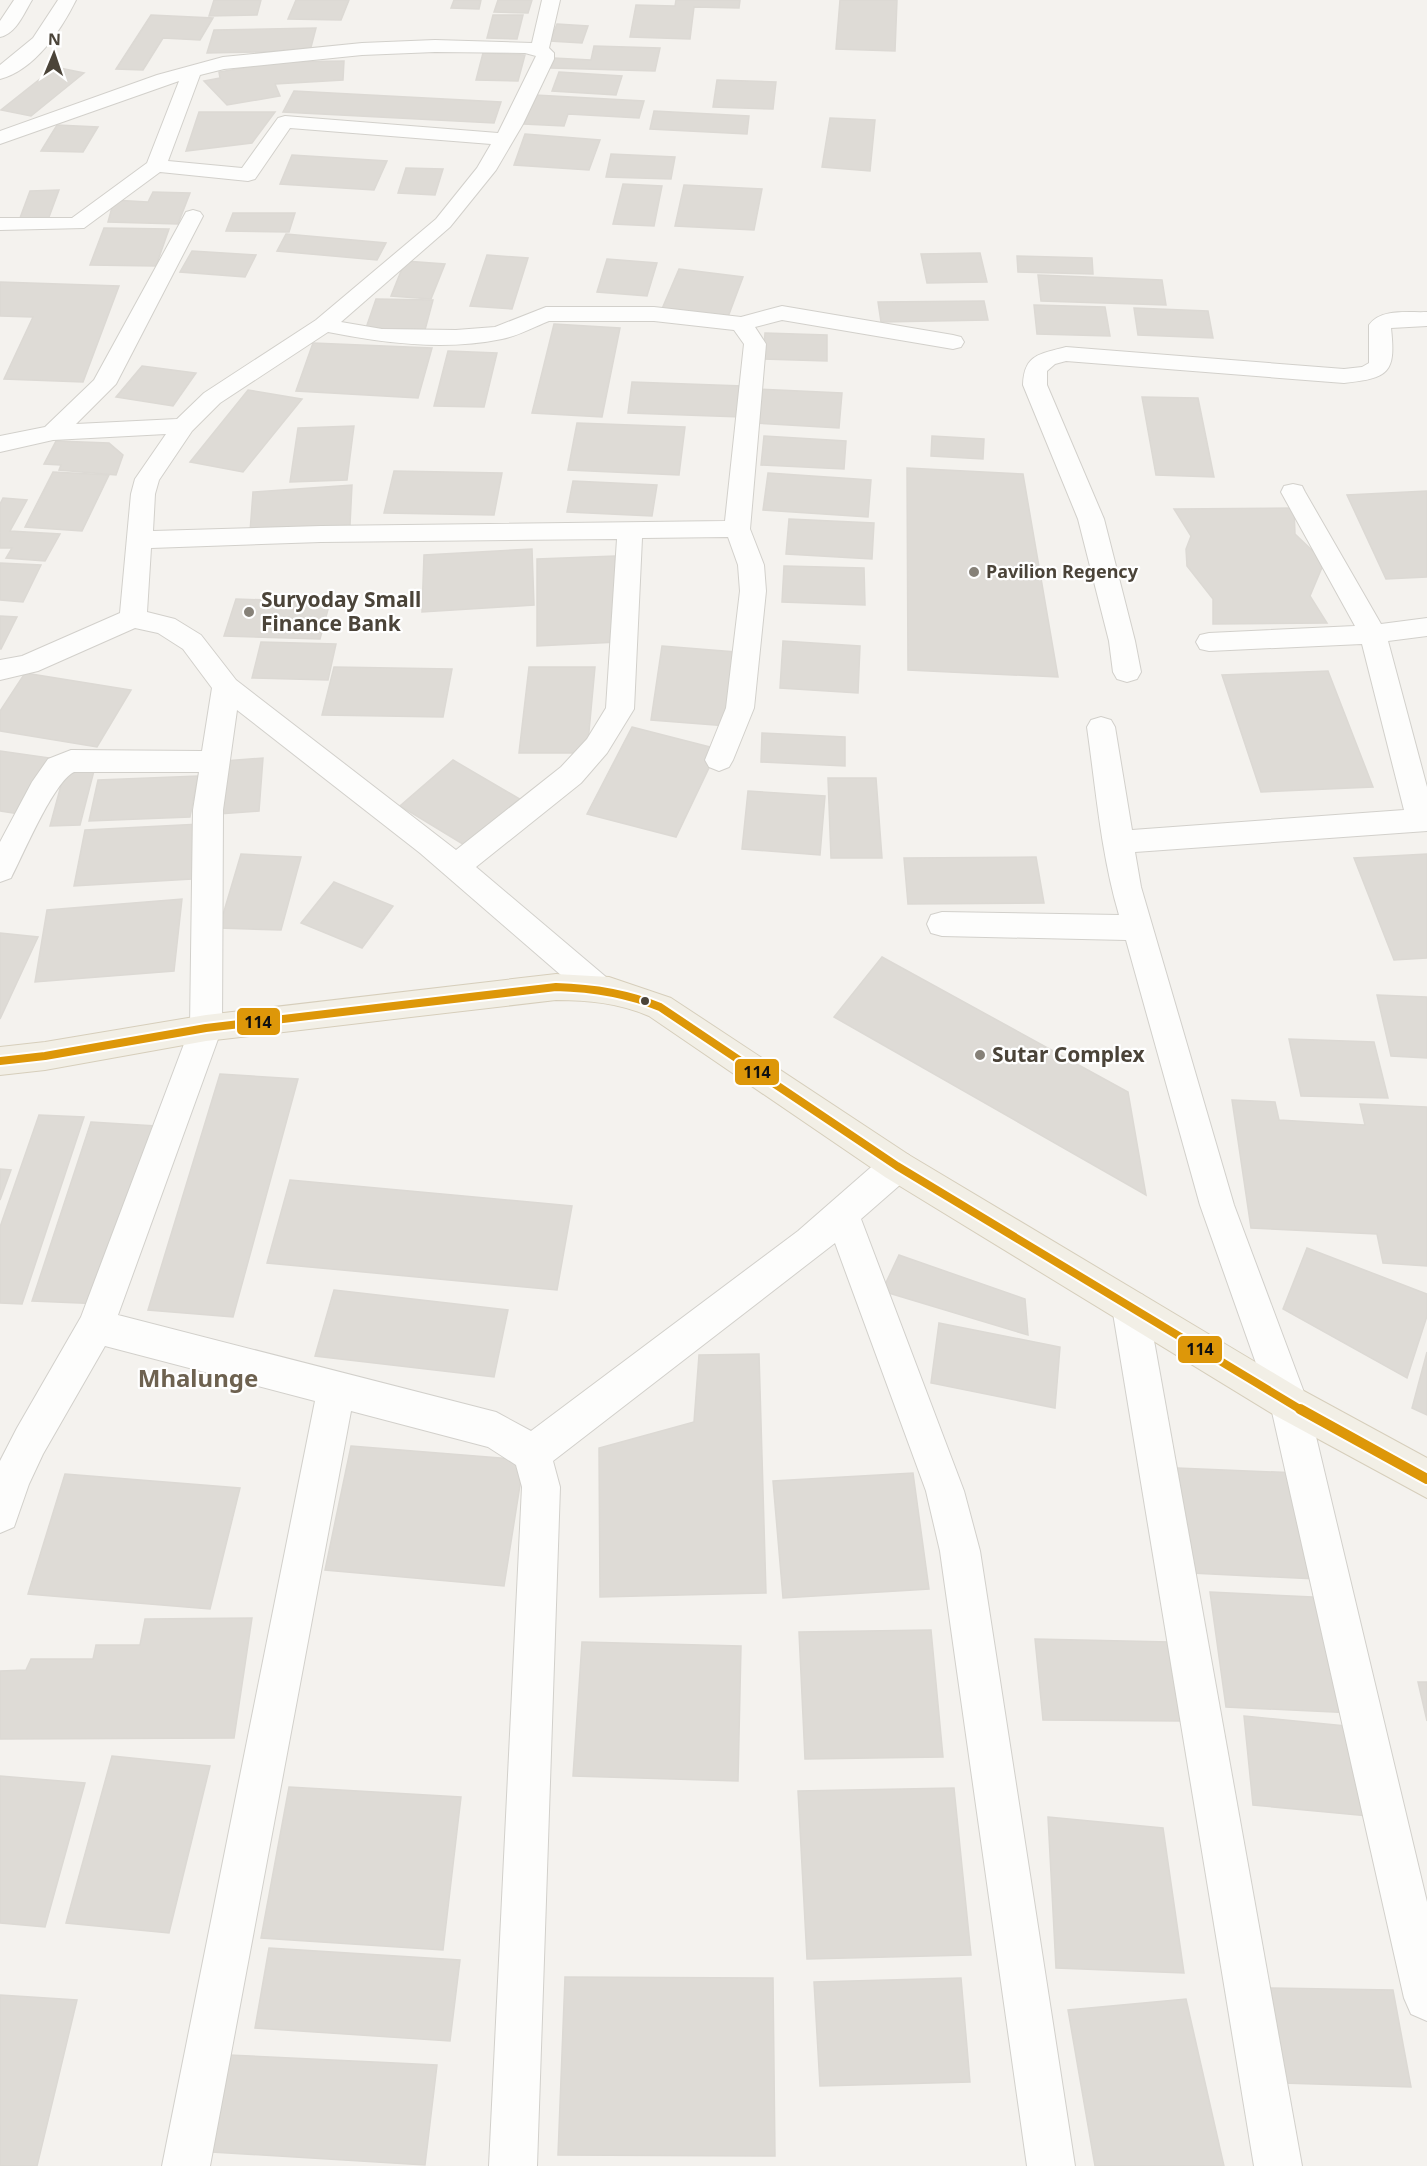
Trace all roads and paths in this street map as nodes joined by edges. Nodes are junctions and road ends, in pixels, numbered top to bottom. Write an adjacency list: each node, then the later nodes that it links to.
1 (23, 0): 4 (street)
2 (67, 0): 7 (street)
3 (551, 0): 5 (street)
4 (0, 32)
5 (539, 50): 6 (street); 9 (street)
6 (192, 71): 8 (street); 10 (street)
7 (0, 73)
8 (0, 138)
9 (504, 139): 10 (street); 14 (street)
10 (156, 166): 12 (street)
11 (193, 216): 18 (street)
12 (0, 224)
13 (1427, 319): 29 (street)
14 (324, 324): 15 (street); 17 (street)
15 (741, 324): 16 (street); 21 (street)
16 (953, 342)
17 (184, 426): 18 (street); 23 (street)
18 (53, 434): 19 (street)
19 (0, 444)
20 (1293, 492): 26 (street)
21 (737, 529): 22 (street); 32 (street)
22 (630, 531): 23 (street); 36 (street)
23 (141, 540): 24 (street)
24 (133, 618): 28 (street); 30 (street)
25 (1427, 627): 26 (street)
26 (1373, 634): 27 (street); 34 (street)
27 (1209, 642)
28 (0, 670)
29 (1127, 672)
30 (225, 687): 33 (street); 36 (street)
31 (1101, 727): 35 (street)
32 (719, 760)
33 (215, 762): 37 (street); 41 (street)
34 (1424, 820): 35 (street)
35 (1118, 842): 39 (street)
36 (456, 867): 40 (street)
37 (0, 870)
38 (942, 924): 39 (street)
39 (1138, 928): 48 (street)
40 (595, 986): 41 (main road); 43 (main road)
41 (206, 1028): 42 (main road); 46 (street)
42 (0, 1061)
43 (897, 1166): 44 (street); 45 (main road)
44 (842, 1215): 49 (street); 55 (street)
45 (1130, 1307): 48 (main road); 56 (street)
46 (96, 1326): 47 (street); 51 (street)
47 (336, 1389): 49 (street); 53 (street)
48 (1289, 1403): 50 (main road); 52 (street)
49 (532, 1454): 54 (street)
50 (1427, 1479)
51 (0, 1513)
52 (1427, 1998)
53 (186, 2166)
54 (513, 2166)
55 (1051, 2166)
56 (1278, 2166)

